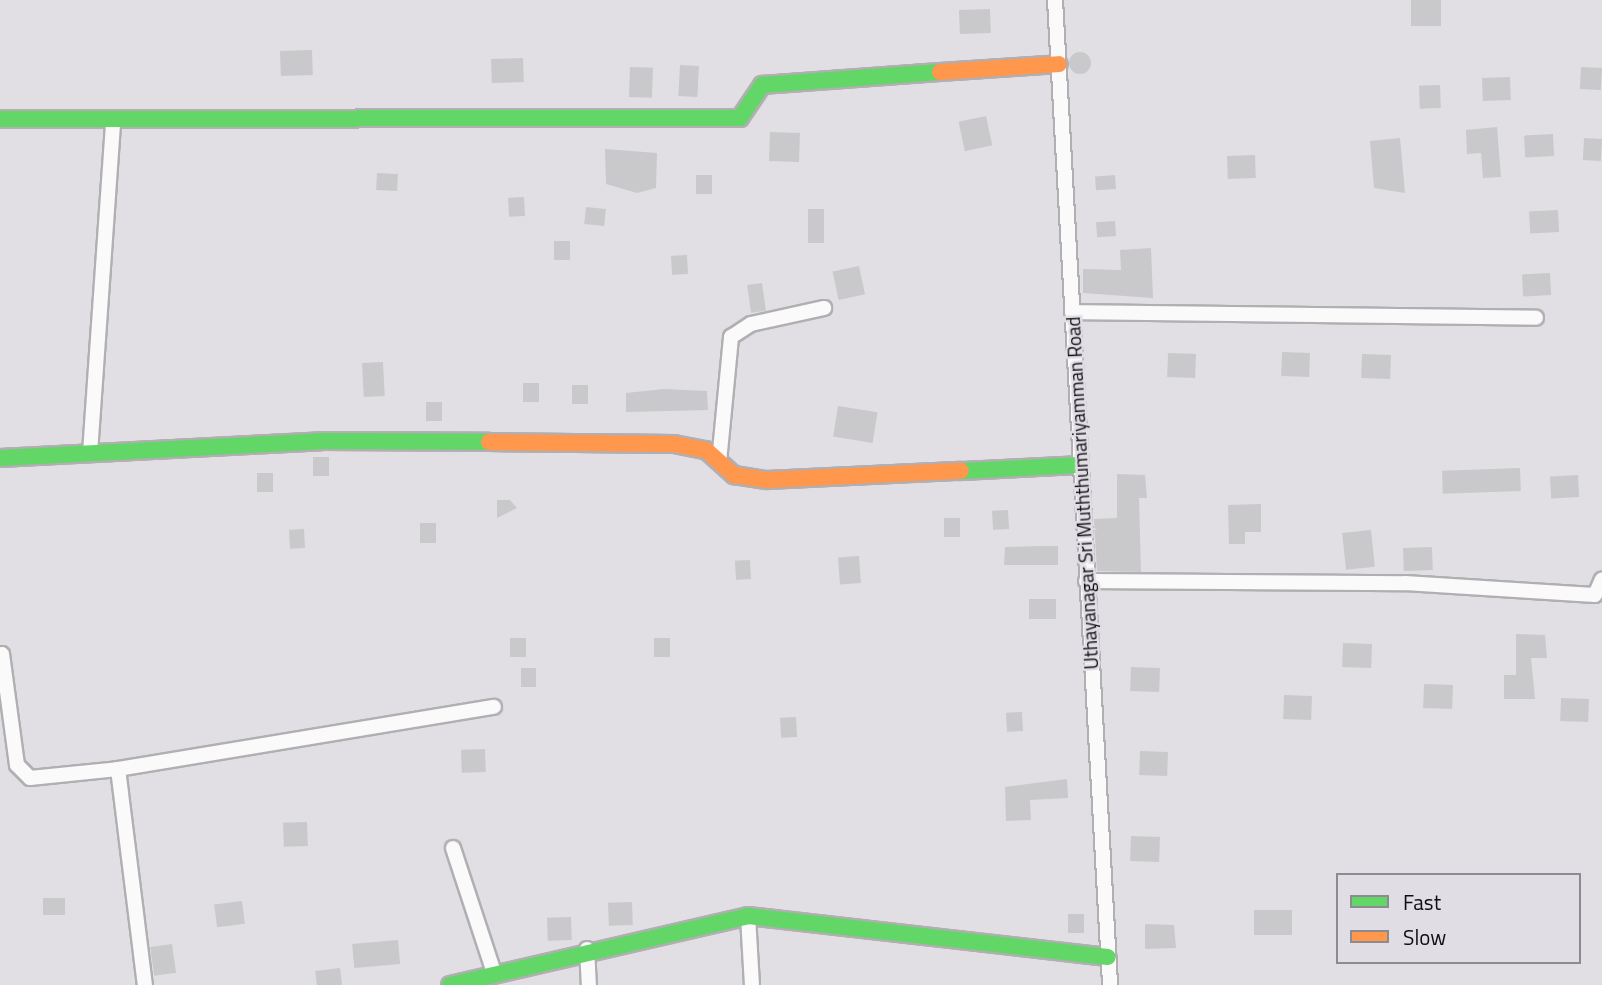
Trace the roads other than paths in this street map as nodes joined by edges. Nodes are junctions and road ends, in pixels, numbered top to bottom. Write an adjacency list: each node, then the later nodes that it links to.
1 (1055, 0): 2 (street, Uthayanagar Sri Muththumariyamman Road)
2 (1059, 64): 4 (street); 6 (street, Uthayanagar Sri Muththumariyamman Road)
3 (0, 119): 4 (street)
4 (113, 120): 8 (street)
5 (824, 308): 10 (street)
6 (1072, 312): 7 (street); 11 (street, Uthayanagar Sri Muththumariyamman Road)
7 (1536, 318)
8 (90, 453): 9 (street); 10 (street)
9 (0, 458)
10 (719, 462): 11 (street)
11 (1079, 465): 13 (street, Uthayanagar Sri Muththumariyamman Road)
12 (1602, 579): 13 (street)
13 (1086, 581): 20 (street, Uthayanagar Sri Muththumariyamman Road)
14 (2, 654): 16 (street)
15 (494, 708): 16 (street)
16 (118, 769): 22 (street)
17 (453, 848): 21 (street)
18 (748, 916): 19 (street); 20 (street); 25 (street)
19 (587, 949): 21 (street); 24 (street)
20 (1108, 957): 26 (street, Uthayanagar Sri Muththumariyamman Road)
21 (494, 974): 23 (street)
22 (145, 985)
23 (450, 985)
24 (589, 985)
25 (752, 985)
26 (1110, 985)

